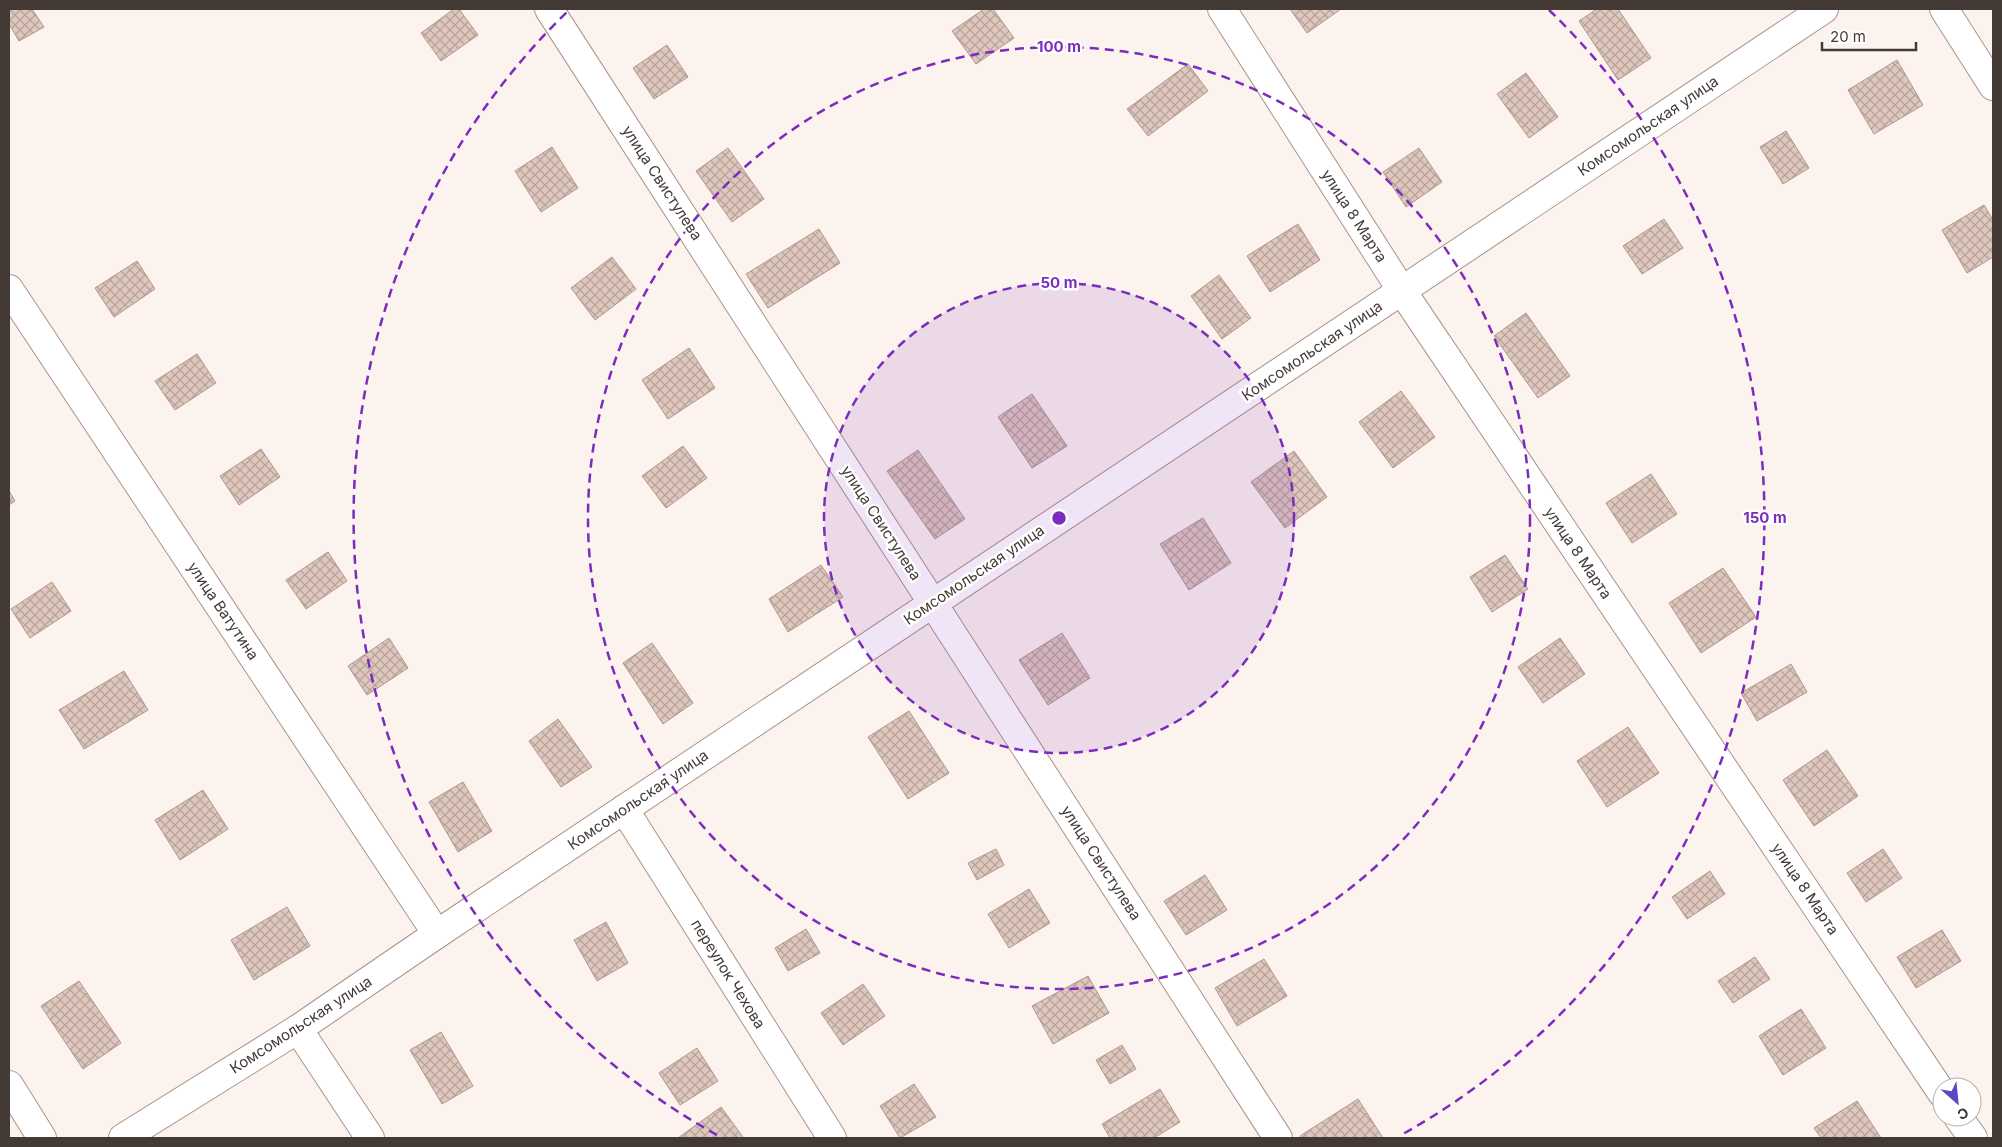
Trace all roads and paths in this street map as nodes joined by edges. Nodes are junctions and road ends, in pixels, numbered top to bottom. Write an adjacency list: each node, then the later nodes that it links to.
1 (549, 9): 8 (street, улица Свистулева)
2 (1222, 9): 7 (street, улица 8 Марта)
3 (1824, 9): 7 (street, Комсомольская улица)
4 (1944, 9): 5 (street)
5 (1993, 86)
6 (9, 289): 10 (street, улица Ватутина)
7 (1402, 291): 8 (street, Комсомольская улица); 12 (street, улица 8 Марта)
8 (933, 603): 9 (street, Комсомольская улица); 19 (street, улица Свистулева)
9 (624, 809): 10 (street, Комсомольская улица); 18 (street, переулок Чехова)
10 (437, 934): 11 (street, Комсомольская улица)
11 (298, 1029): 16 (street, Комсомольская улица); 17 (street)
12 (1932, 1078)
13 (9, 1085): 15 (street)
14 (1965, 1127): 20 (street)
15 (42, 1138)
16 (123, 1138)
17 (370, 1138)
18 (832, 1138)
19 (1278, 1138)
20 (1973, 1138)

